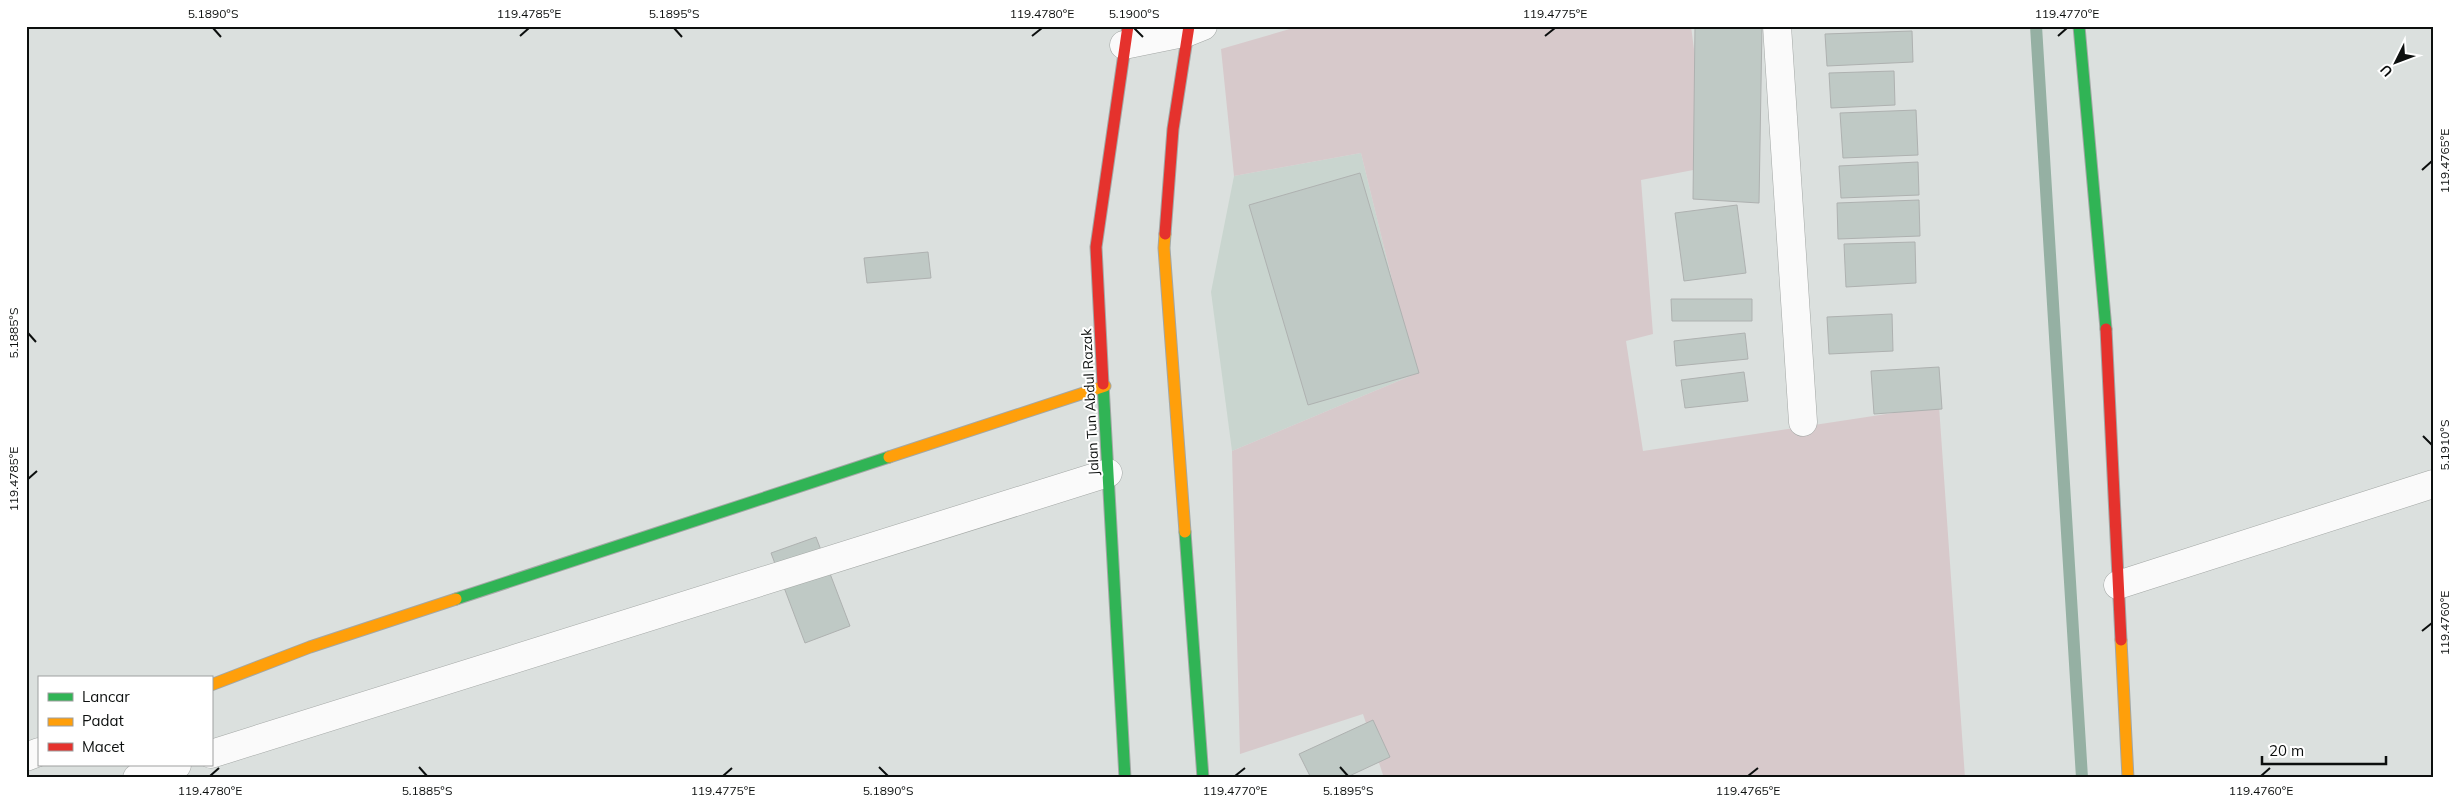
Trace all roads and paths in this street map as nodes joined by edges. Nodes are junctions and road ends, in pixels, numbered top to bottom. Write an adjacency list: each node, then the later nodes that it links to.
1 (1777, 26): 6 (street)
2 (2079, 26): 9 (street)
3 (1193, 28): 4 (street); 17 (street)
4 (1126, 36): 5 (street, Jalan Tun Abdul Razak)
5 (1105, 386): 7 (street, Jalan Tun Abdul Razak); 10 (street)
6 (1802, 422)
7 (1108, 473): 12 (street); 16 (street, Jalan Tun Abdul Razak)
8 (2433, 484): 9 (street)
9 (2118, 584): 18 (street)
10 (212, 685)
11 (38, 752): 13 (street)
12 (212, 754)
13 (26, 757)
14 (174, 766): 15 (street)
15 (137, 778)
16 (1125, 778)
17 (1203, 778)
18 (2128, 778)

